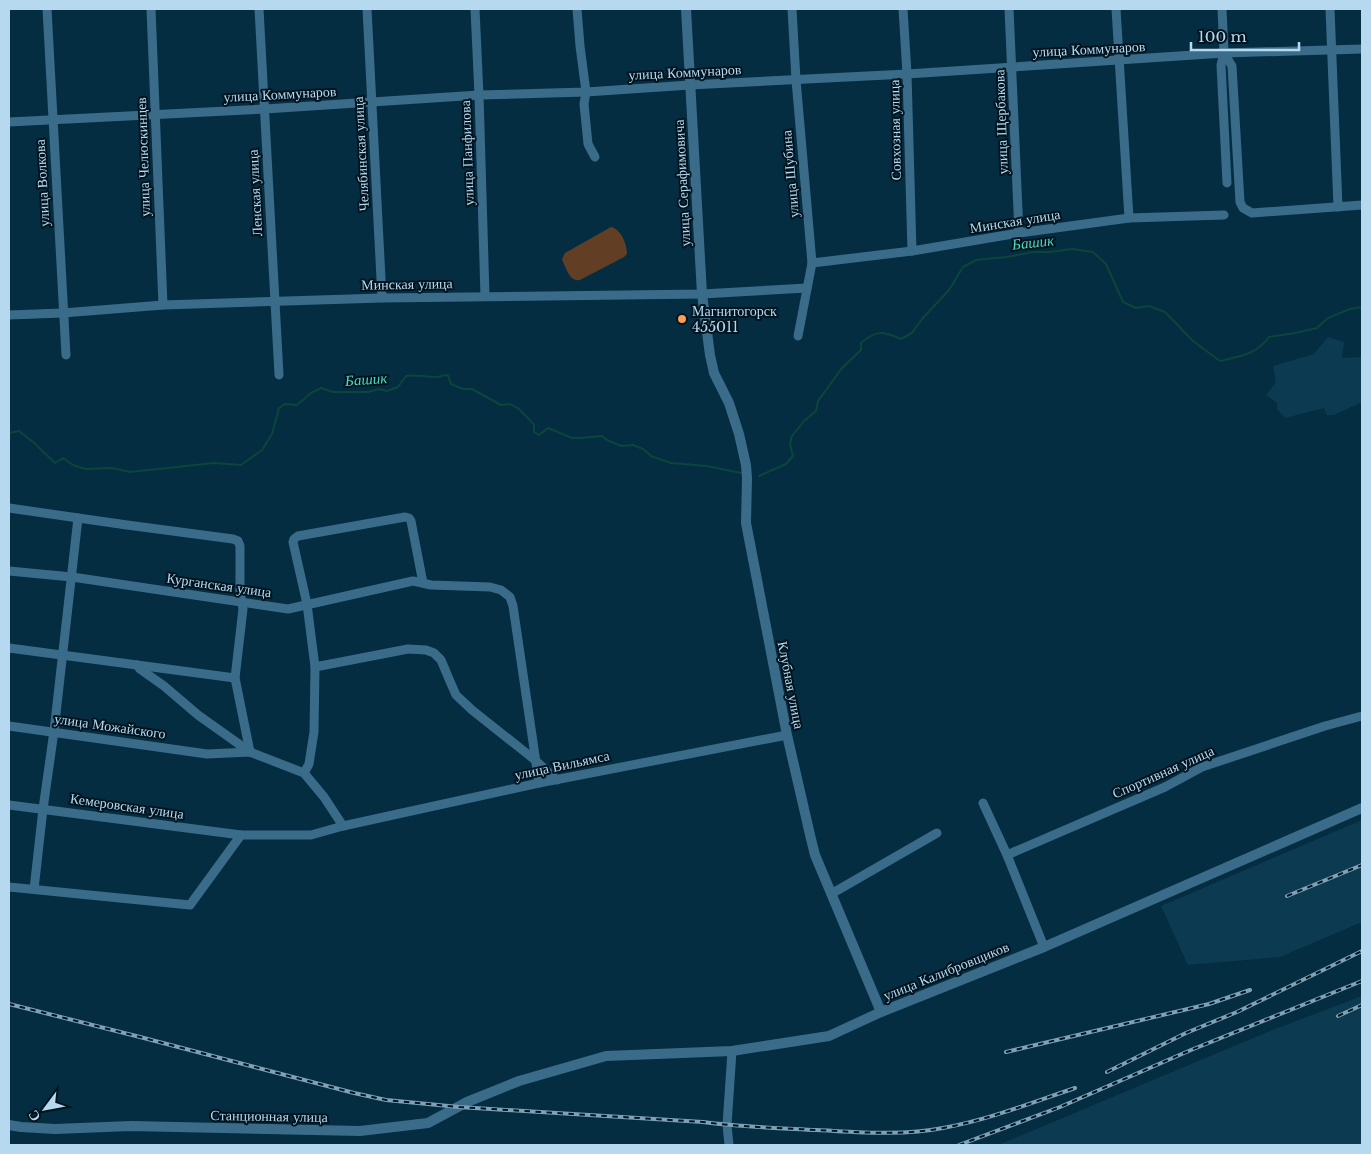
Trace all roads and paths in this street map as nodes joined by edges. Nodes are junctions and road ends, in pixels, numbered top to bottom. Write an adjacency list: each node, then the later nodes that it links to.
1 (47, 9): 27 (street, улица Волкова)
2 (151, 9): 26 (street, улица Челюскинцев)
3 (259, 9): 25 (street, Ленская улица)
4 (367, 9): 24 (street, Челябинская улица)
5 (475, 9): 23 (street, улица Панфилова)
6 (577, 9): 22 (street)
7 (686, 9): 21 (street, улица Серафимовича)
8 (792, 9): 20 (street, улица Шубина)
9 (903, 9): 19 (street, Совхозная улица)
10 (1009, 9): 18 (street, улица Щербакова)
11 (1116, 9): 17 (street)
12 (1222, 9): 16 (street)
13 (1330, 9): 15 (street)
14 (1362, 49): 15 (street, улица Коммунаров)
15 (1332, 50): 16 (street, улица Коммунаров); 34 (street)
16 (1224, 53): 17 (street, улица Коммунаров); 30 (street); 31 (street)
17 (1119, 61): 18 (street, улица Коммунаров); 36 (street)
18 (1012, 67): 19 (street, улица Коммунаров); 37 (street, улица Щербакова)
19 (907, 74): 20 (street, улица Коммунаров); 38 (street, Совхозная улица)
20 (796, 80): 21 (street, улица Коммунаров); 39 (street, улица Шубина)
21 (690, 85): 22 (street, улица Коммунаров); 41 (street, улица Серафимовича)
22 (586, 92): 23 (street, улица Коммунаров); 29 (street)
23 (479, 95): 24 (street, улица Коммунаров); 42 (street, улица Панфилова)
24 (372, 102): 25 (street, улица Коммунаров); 43 (street, Челябинская улица)
25 (264, 109): 26 (street, улица Коммунаров); 44 (street, Ленская улица)
26 (155, 114): 27 (street, улица Коммунаров); 45 (street, улица Челюскинцев)
27 (53, 119): 28 (street, улица Коммунаров); 46 (street, улица Волкова)
28 (9, 122)
29 (594, 157)
30 (1226, 160): 31 (street); 32 (street)
31 (1238, 160): 34 (street)
32 (1228, 183)
33 (1362, 206): 34 (street)
34 (1338, 207)
35 (1224, 215): 36 (street, Минская улица)
36 (1129, 218): 37 (street, Минская улица)
37 (1019, 233): 38 (street, Минская улица)
38 (912, 251): 39 (street, Минская улица)
39 (812, 263): 40 (street, улица Шубина)
40 (807, 288): 41 (street, Минская улица); 48 (street, улица Шубина)
41 (702, 294): 42 (street, Минская улица); 50 (street, улица Серафимовича)
42 (485, 296): 43 (street, Минская улица)
43 (382, 298): 44 (street, Минская улица)
44 (274, 302): 45 (street, Минская улица); 51 (street, Ленская улица)
45 (163, 305): 46 (street, Минская улица)
46 (63, 312): 47 (street, Минская улица); 49 (street, улица Волкова)
47 (9, 315)
48 (798, 336)
49 (66, 355)
50 (710, 355): 67 (street, Клубная улица)
51 (279, 375)
52 (9, 508): 53 (street)
53 (78, 518): 55 (street); 57 (street)
54 (9, 570): 55 (street, Курганская улица)
55 (72, 577): 57 (street, Курганская улица); 60 (street)
56 (423, 582): 58 (street, Курганская улица); 58 (street); 69 (street, Курганская улица)
57 (242, 602): 58 (street, Курганская улица); 63 (street)
58 (307, 604): 62 (street)
59 (9, 648): 60 (street)
60 (63, 655): 61 (street); 66 (street)
61 (137, 665): 63 (street); 68 (street)
62 (315, 668): 69 (street); 70 (street)
63 (235, 678): 68 (street)
64 (1362, 716): 80 (street, Спортивная улица)
65 (9, 726): 66 (street, улица Можайского)
66 (54, 731): 68 (street, улица Можайского); 76 (street)
67 (787, 735): 71 (street, улица Вильямса); 83 (street, Клубная улица)
68 (250, 752): 70 (street)
69 (535, 760): 71 (street); 72 (street)
70 (304, 773): 77 (street)
71 (557, 780): 72 (street, улица Вильямса)
72 (539, 783): 77 (street, улица Вильямса)
73 (983, 803): 80 (street)
74 (9, 805): 76 (street, Кемеровская улица)
75 (1362, 808): 84 (street, улица Калибровщиков)
76 (43, 809): 79 (street, Кемеровская улица); 82 (street)
77 (343, 826): 79 (street, улица Вильямса)
78 (937, 833): 83 (street)
79 (241, 835): 82 (street)
80 (1006, 855): 84 (street)
81 (9, 887): 82 (street)
82 (34, 889)
83 (831, 894): 85 (street, Клубная улица)
84 (1044, 946): 85 (street, улица Калибровщиков)
85 (881, 1012): 86 (street, улица Калибровщиков)
86 (732, 1051): 87 (street, улица Калибровщиков); 89 (street)
87 (519, 1080): 88 (street, Станционная улица)
88 (9, 1125)
89 (729, 1145)

